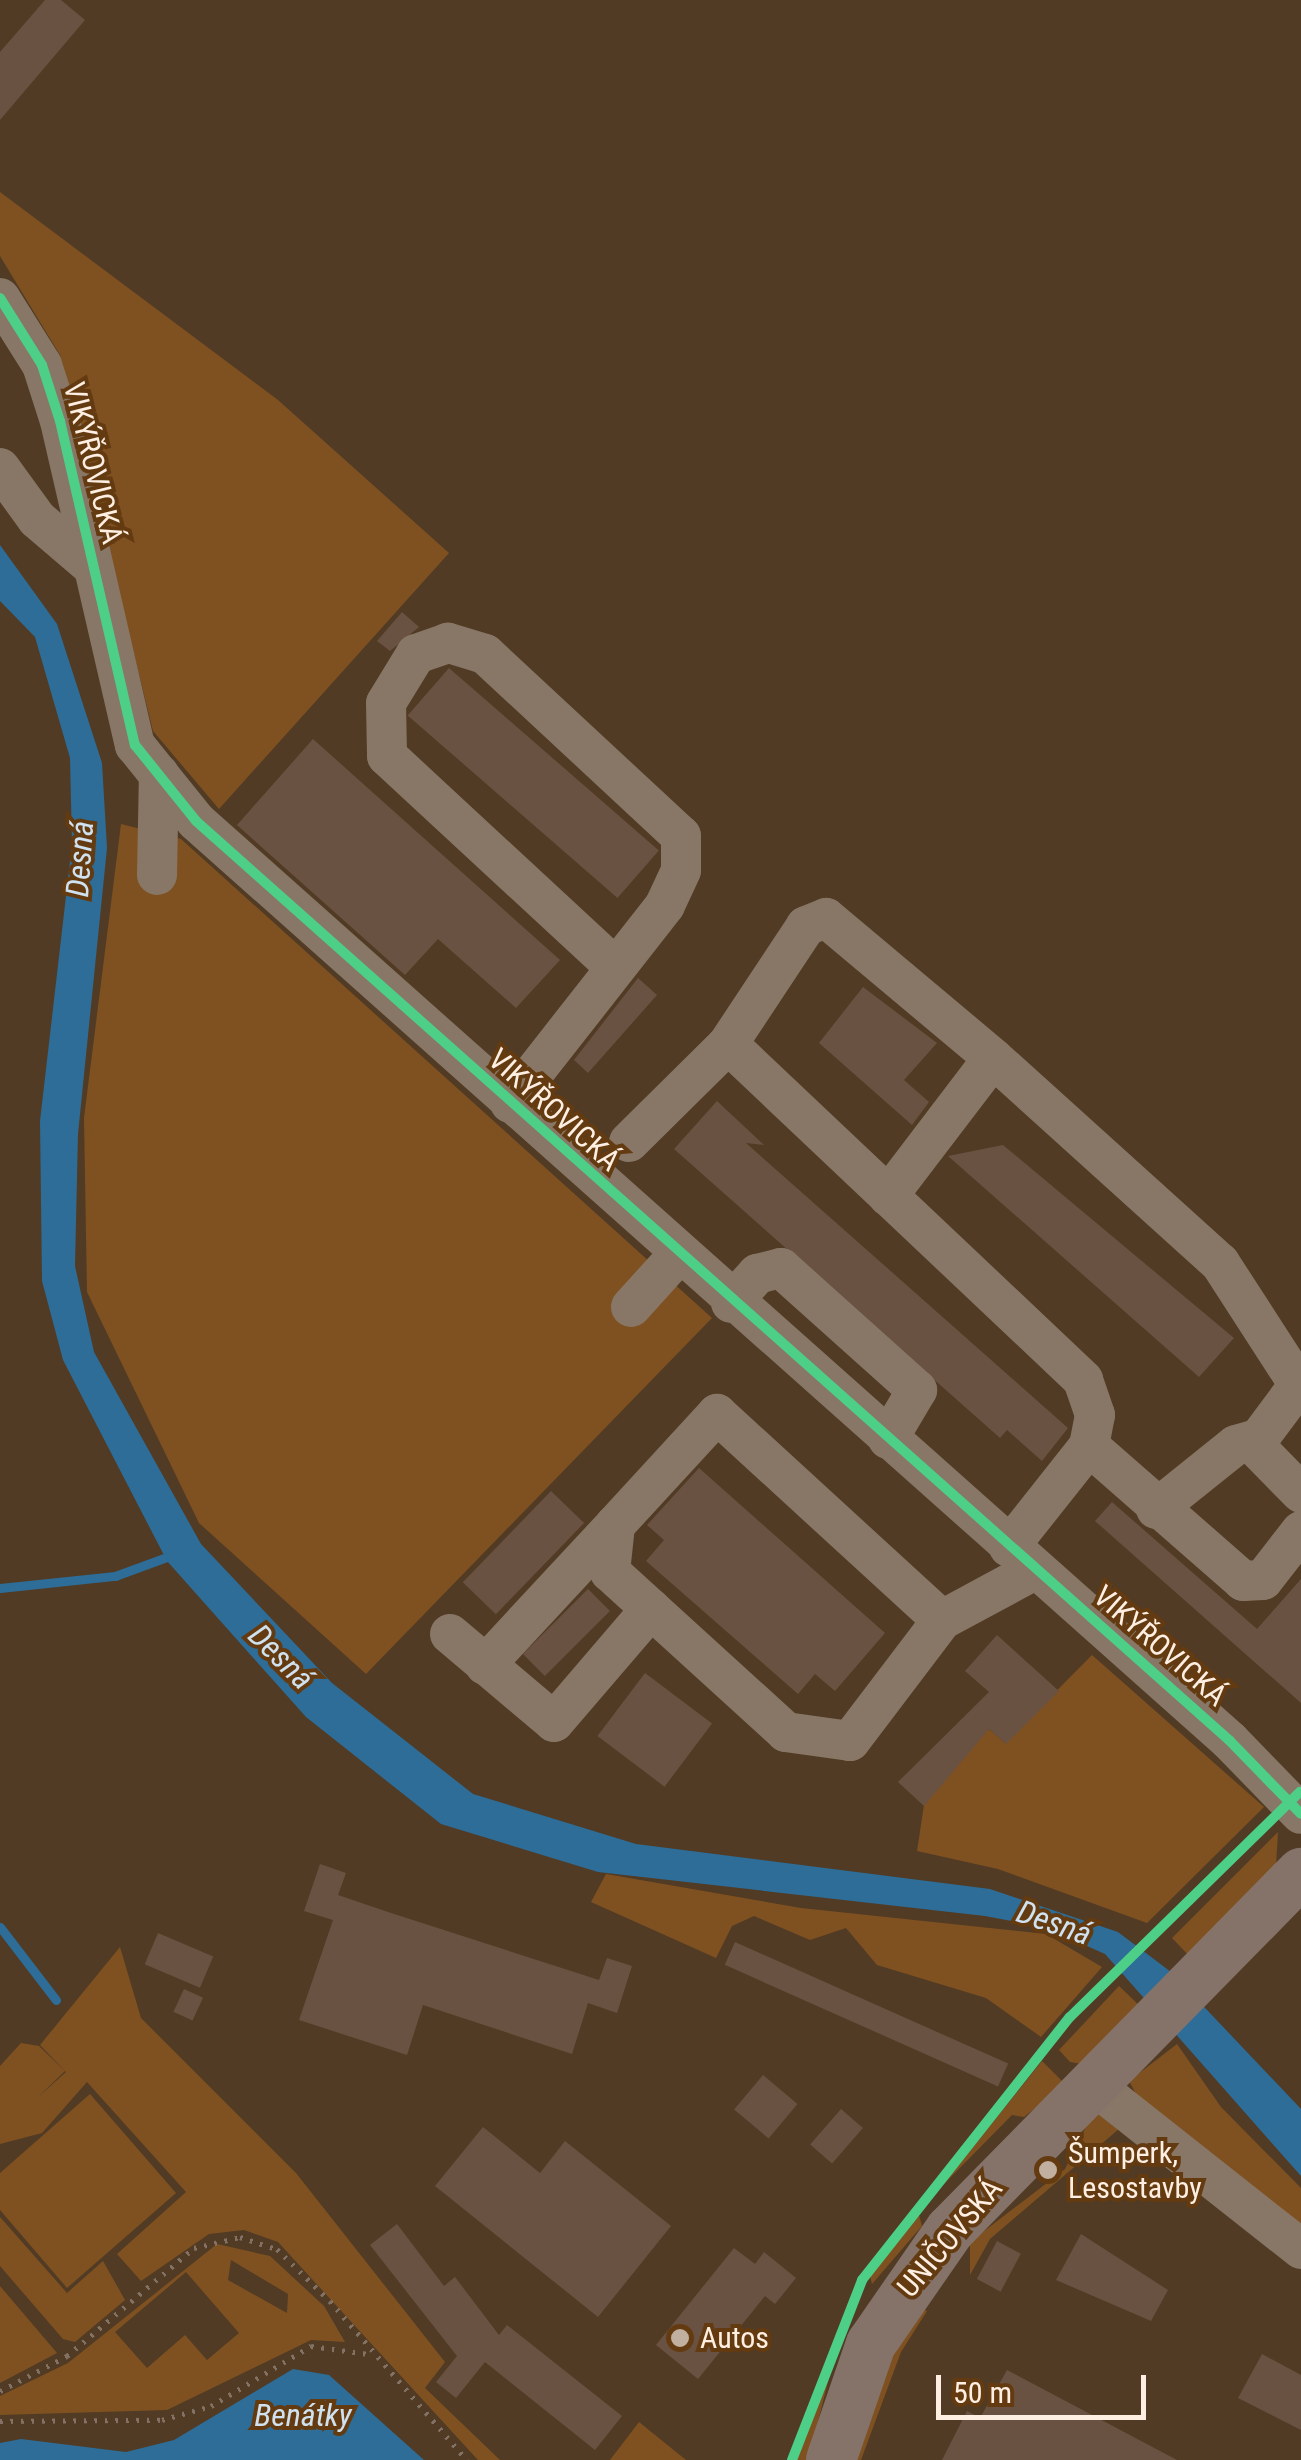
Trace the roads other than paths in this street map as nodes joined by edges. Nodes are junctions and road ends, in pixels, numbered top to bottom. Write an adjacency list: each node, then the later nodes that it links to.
1 (0, 298): 3 (street, VIKÝŘOVICKÁ)
2 (0, 468): 3 (street)
3 (94, 567): 4 (street, VIKÝŘOVICKÁ)
4 (158, 774): 5 (street); 9 (street, VIKÝŘOVICKÁ)
5 (157, 875)
6 (612, 964): 6 (street); 9 (street)
7 (728, 1044): 8 (street); 10 (street); 11 (street)
8 (993, 1058): 11 (street); 15 (street)
9 (510, 1103): 12 (street, VIKÝŘOVICKÁ)
10 (630, 1142)
11 (888, 1196): 18 (street)
12 (678, 1255): 13 (street, VIKÝŘOVICKÁ); 14 (street)
13 (731, 1303): 16 (street, VIKÝŘOVICKÁ); 16 (street)
14 (631, 1307)
15 (1299, 1387): 17 (street)
16 (888, 1439): 23 (street, VIKÝŘOVICKÁ)
17 (1256, 1439): 19 (street); 20 (street)
18 (1090, 1446): 20 (street); 23 (street)
19 (1301, 1492)
20 (1156, 1508): 22 (street)
21 (615, 1526): 24 (street); 25 (street); 27 (street)
22 (1301, 1532)
23 (1022, 1558): 25 (street); 28 (street, VIKÝŘOVICKÁ)
24 (650, 1609): 25 (street); 27 (street)
25 (942, 1620)
26 (450, 1634): 27 (street)
27 (485, 1665)
28 (1301, 1814)
29 (1301, 1873): 30 (main road, UNIČOVSKÁ)
30 (1107, 2067): 31 (street); 32 (main road, UNIČOVSKÁ)
31 (1301, 2249)
32 (831, 2460)

